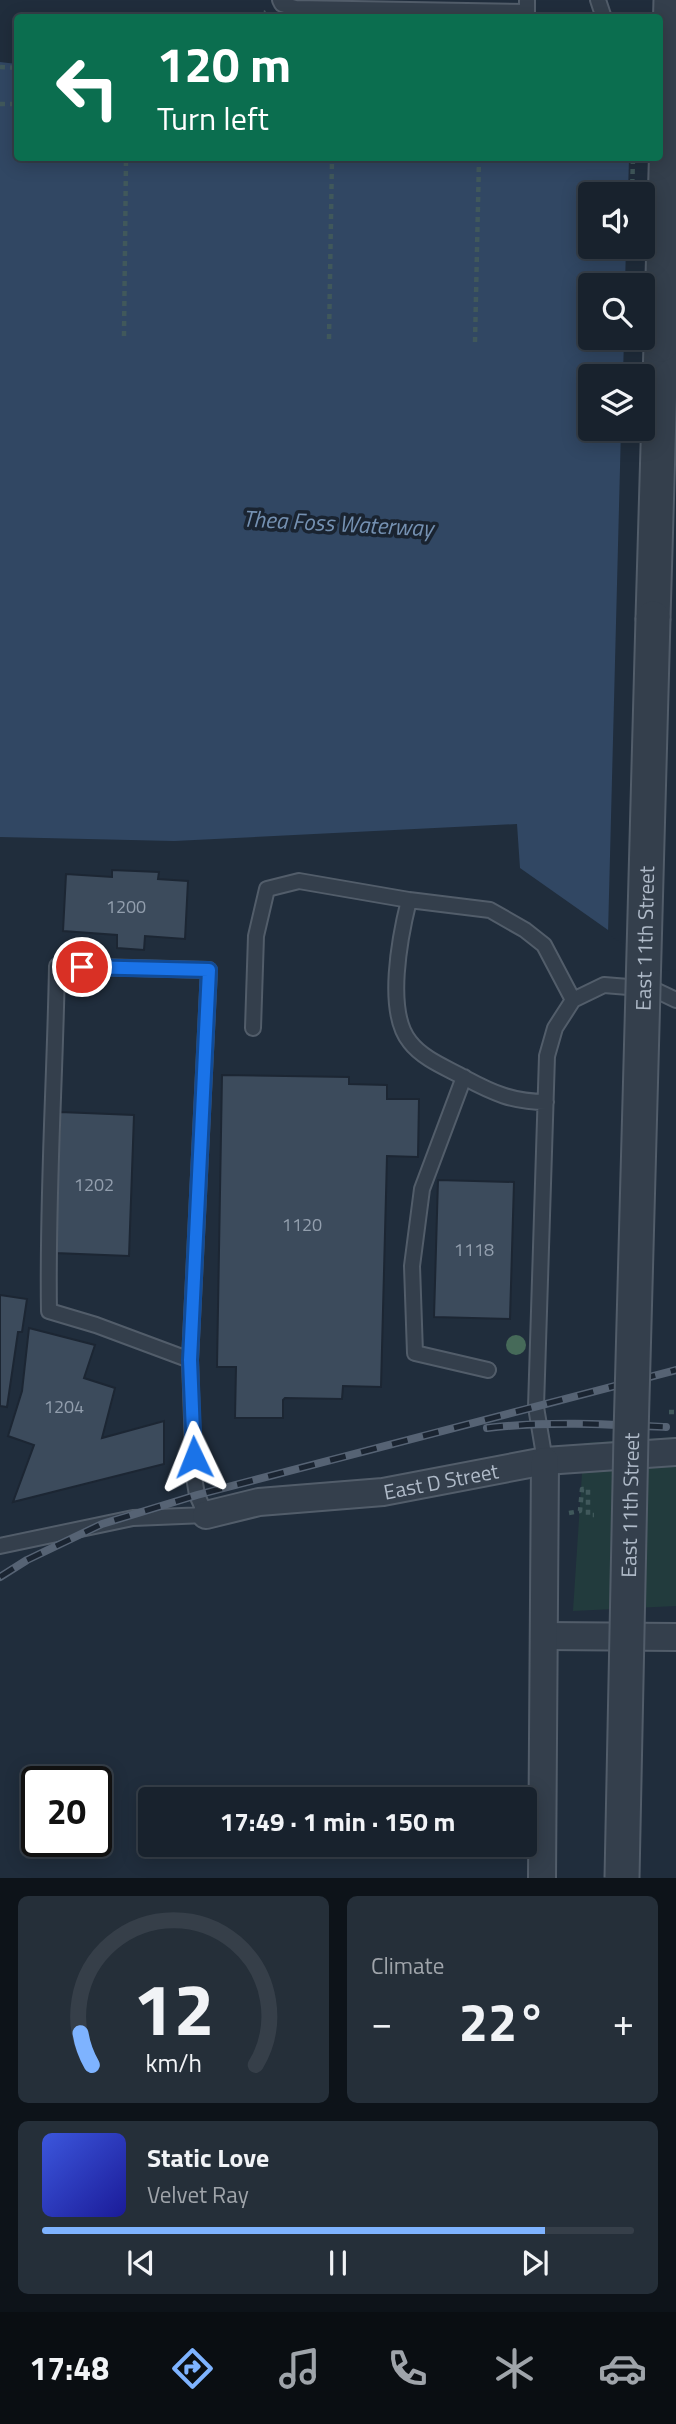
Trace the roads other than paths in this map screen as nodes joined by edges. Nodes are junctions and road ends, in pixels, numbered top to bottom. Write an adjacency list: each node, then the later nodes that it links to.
1 (280, 0): 2 (lane)
2 (527, 0)
3 (671, 0): 19 (street, East 11th Street, bridge)
4 (409, 900): 5 (lane); 7 (lane); 8 (lane)
5 (573, 1000): 6 (lane); 9 (lane)
6 (676, 1000)
7 (253, 1028)
8 (464, 1077): 9 (lane); 11 (lane)
9 (546, 1102): 13 (lane)
10 (190, 1360): 10 (lane); 14 (lane)
11 (488, 1370)
12 (676, 1452): 13 (street, East D Street)
13 (545, 1461): 14 (street, East D Street); 16 (street)
14 (206, 1515): 15 (lane)
15 (0, 1546)
16 (545, 1636): 17 (street); 18 (street)
17 (676, 1637)
18 (542, 1878)
19 (622, 1878)

